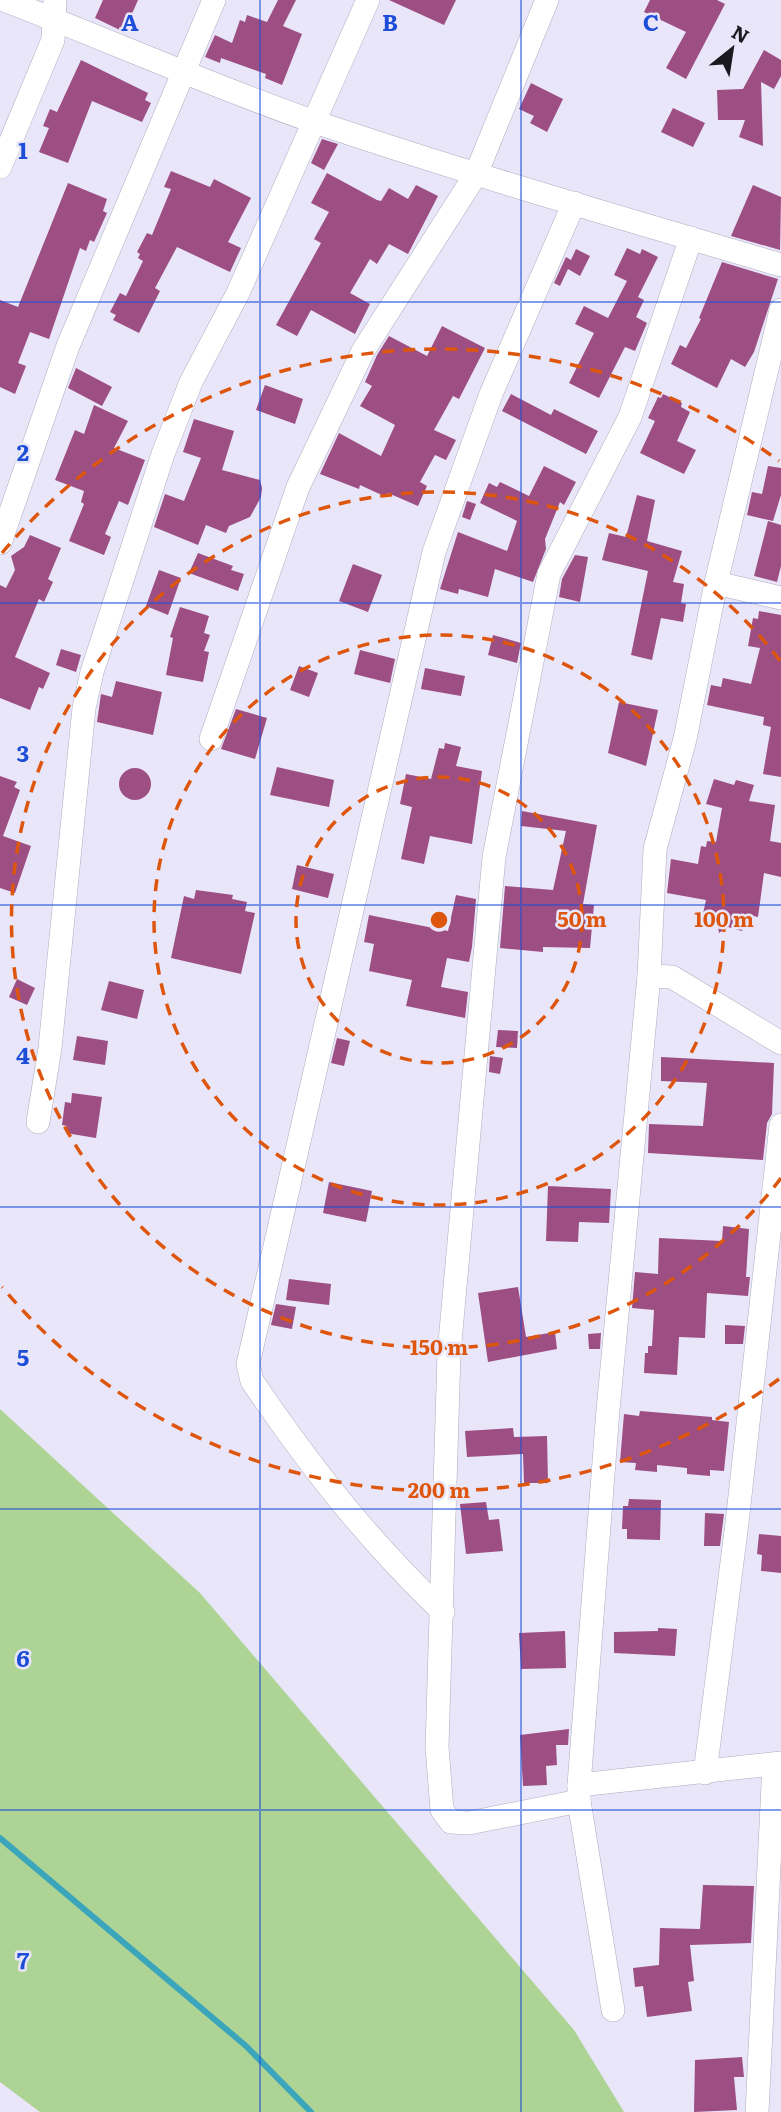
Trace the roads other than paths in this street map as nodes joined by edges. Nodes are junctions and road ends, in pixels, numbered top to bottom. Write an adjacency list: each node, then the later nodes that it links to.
1 (4, 0): 5 (street)
2 (214, 0): 6 (street)
3 (368, 0): 7 (street)
4 (547, 0): 9 (street)
5 (56, 10): 6 (street); 8 (street)
6 (183, 73): 7 (street); 14 (street)
7 (314, 121): 9 (street); 20 (street)
8 (0, 167)
9 (476, 174): 10 (street); 17 (street)
10 (574, 204): 11 (street); 22 (street)
11 (691, 238): 12 (street); 22 (street)
12 (781, 265)
13 (781, 310): 15 (street)
14 (0, 543)
15 (716, 583): 16 (street); 18 (street)
16 (781, 598)
17 (211, 739)
18 (649, 976): 19 (street); 25 (street)
19 (781, 1042)
20 (38, 1122)
21 (781, 1125): 24 (street)
22 (443, 1612): 25 (street)
23 (778, 1763): 24 (street); 27 (street)
24 (705, 1773): 25 (street)
25 (579, 1793): 26 (street)
26 (613, 2010)
27 (757, 2112)

